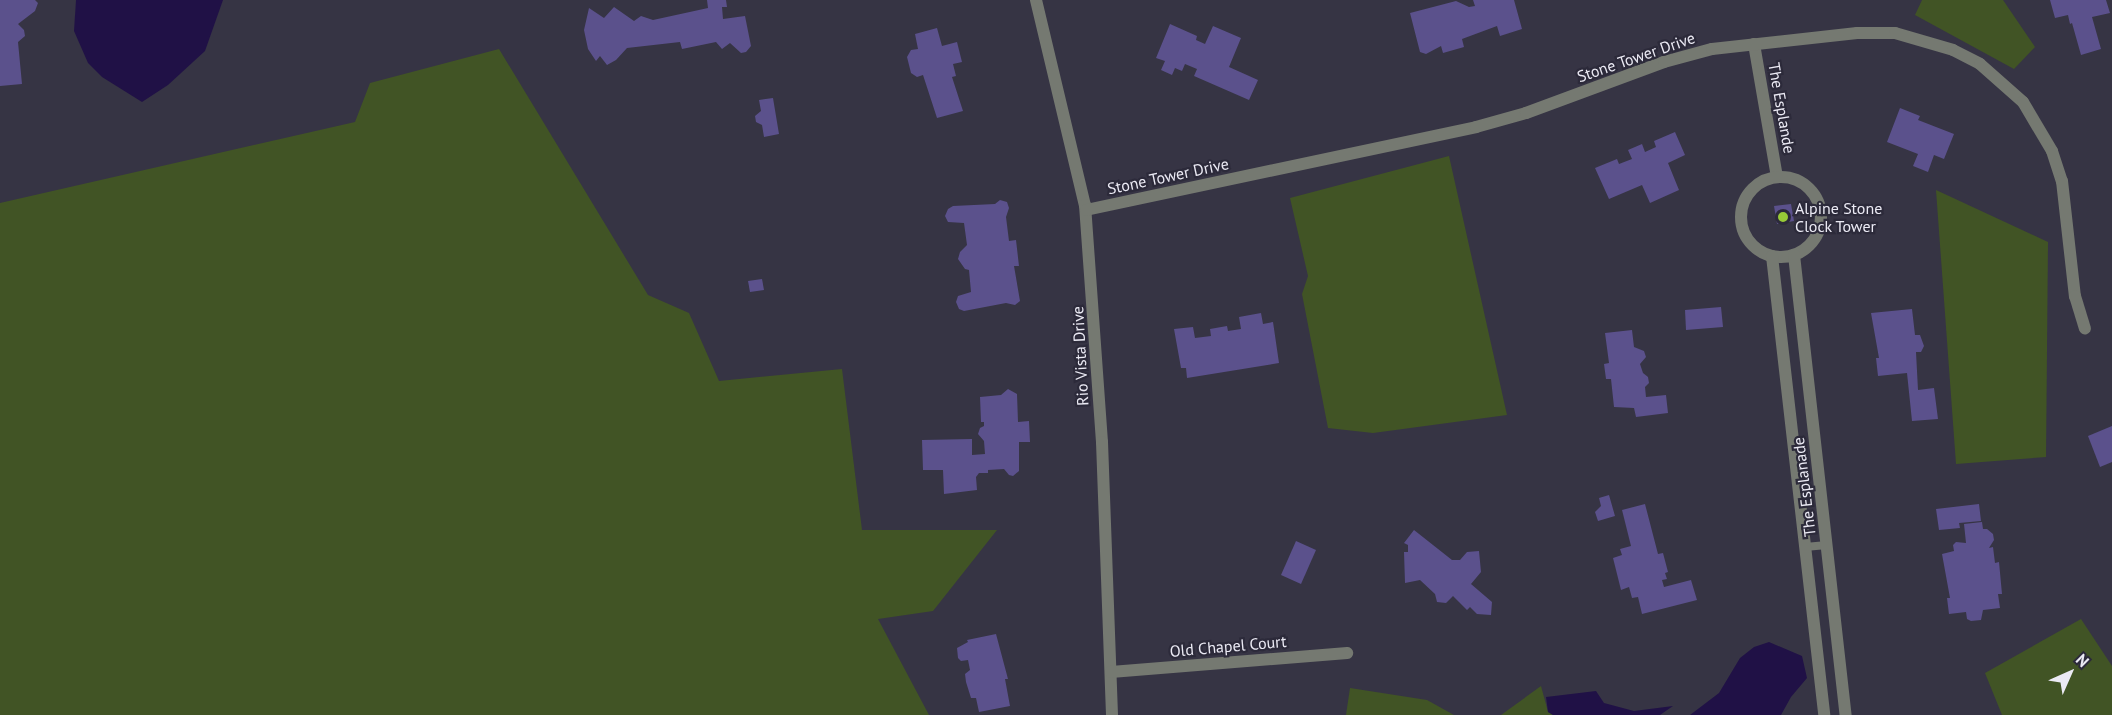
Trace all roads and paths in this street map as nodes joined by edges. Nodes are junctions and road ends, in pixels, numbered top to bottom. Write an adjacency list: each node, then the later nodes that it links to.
1 (1036, 0): 4 (street, Rio Vista Drive)
2 (1754, 44): 3 (street, The Esplande); 4 (street, Stone Tower Drive); 7 (street, Stone Tower Drive)
3 (1777, 177): 5 (street, The Esplande); 6 (street, The Esplande)
4 (1086, 210): 11 (street, Rio Vista Drive)
5 (1794, 255): 6 (street); 8 (street, The Esplanade)
6 (1772, 256): 9 (street, The Esplanade)
7 (2085, 328)
8 (1827, 545): 9 (lane); 14 (street, The Esplanade)
9 (1805, 547): 13 (street, The Esplanade)
10 (1347, 653): 11 (street, Old Chapel Court)
11 (1111, 672): 12 (street, Rio Vista Drive)
12 (1112, 715)
13 (1824, 715)
14 (1845, 715)

